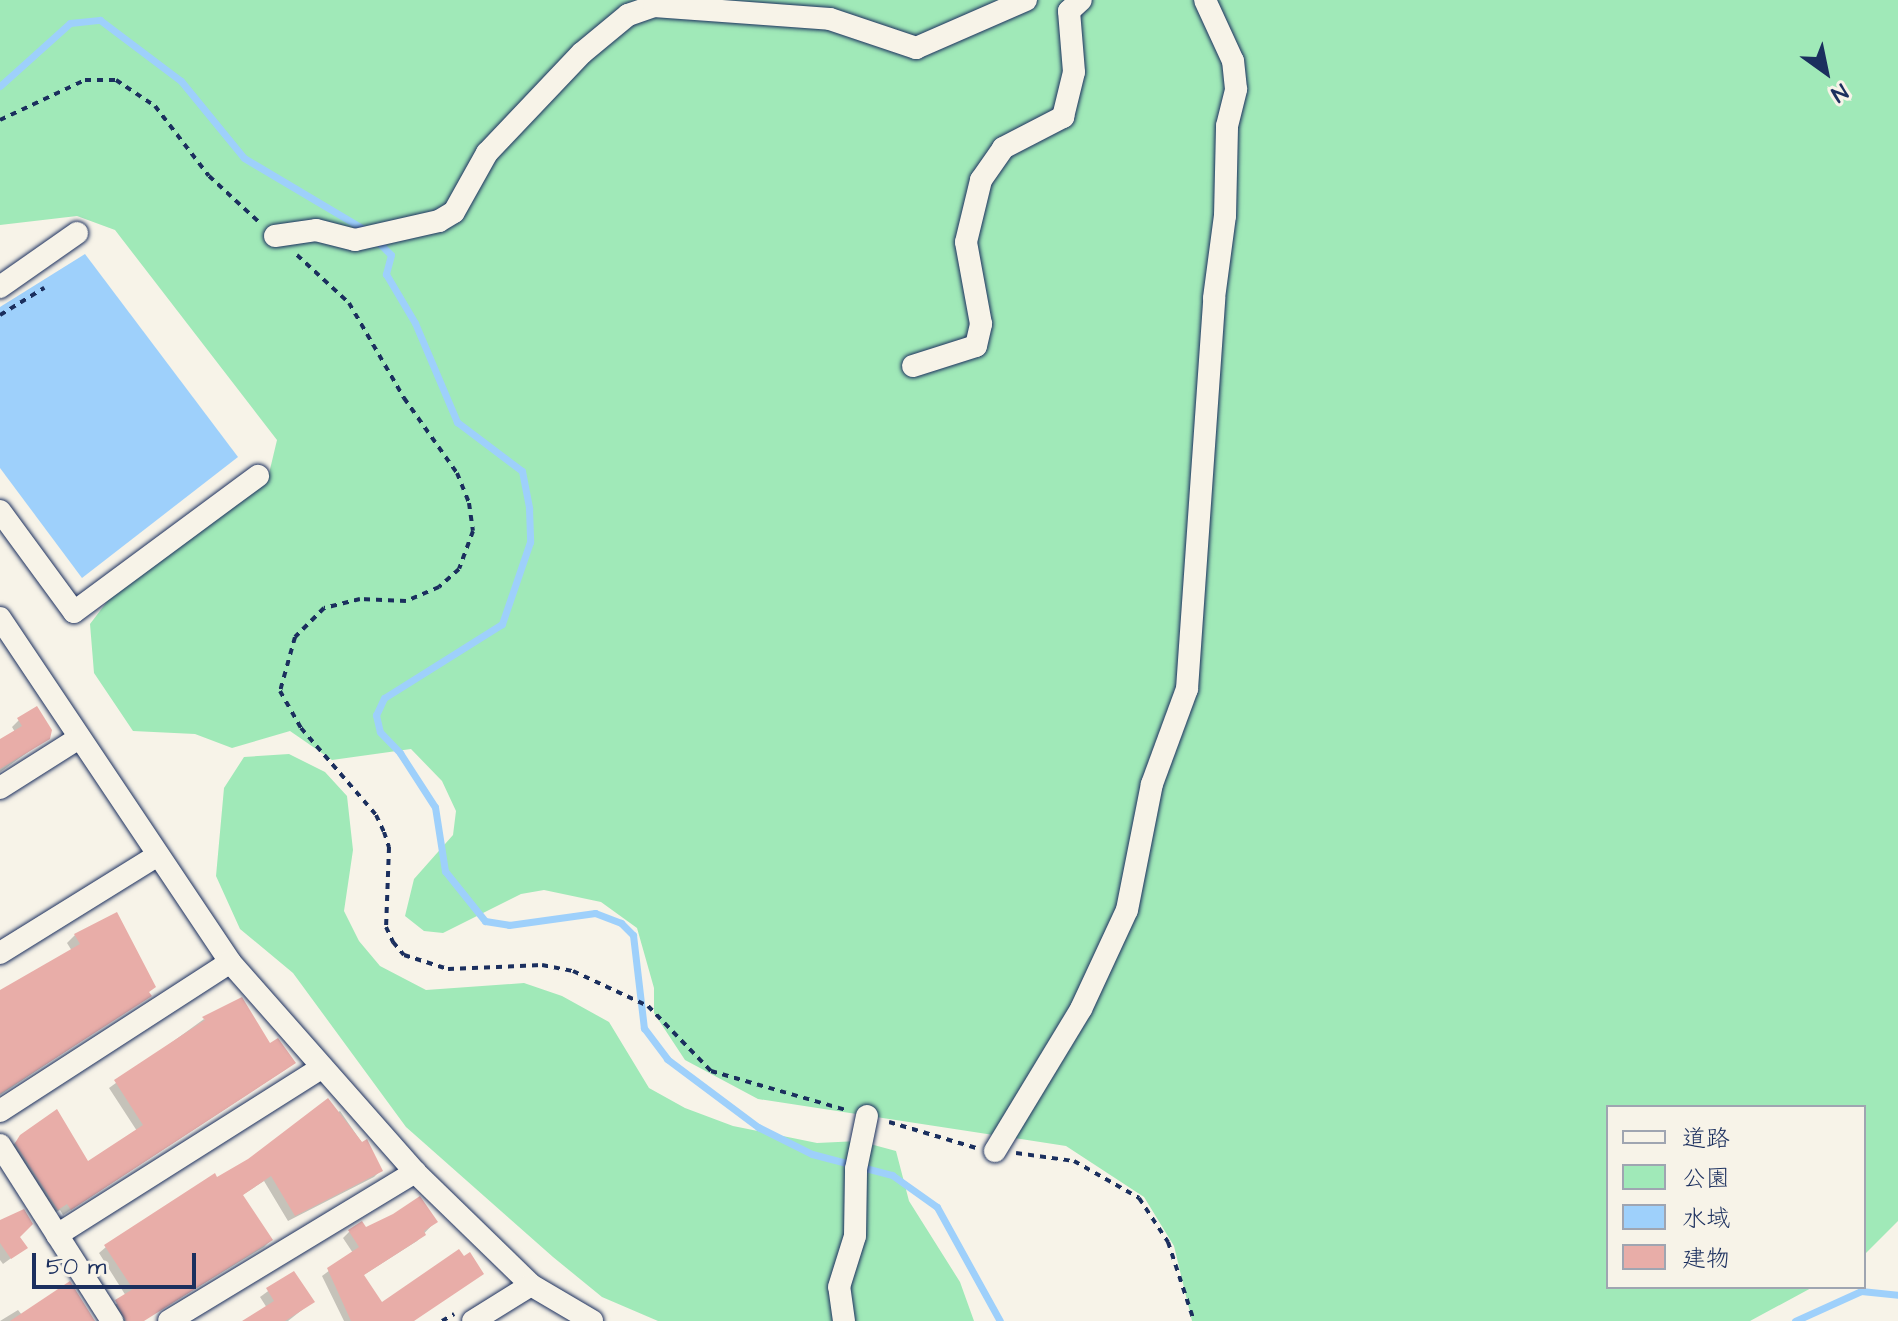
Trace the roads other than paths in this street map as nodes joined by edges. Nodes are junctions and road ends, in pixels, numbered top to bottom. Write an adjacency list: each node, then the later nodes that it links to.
1 (1026, 0): 4 (street)
2 (1081, 0): 8 (street)
3 (1205, 0): 21 (street)
4 (676, 3): 6 (street)
5 (77, 233): 7 (street)
6 (275, 236)
7 (0, 287)
8 (913, 366)
9 (258, 476): 10 (street)
10 (0, 511)
11 (1, 621): 12 (street)
12 (79, 738): 13 (street); 14 (street)
13 (0, 788)
14 (158, 855): 15 (street); 16 (street)
15 (0, 953)
16 (230, 962): 17 (street); 18 (street)
17 (321, 1068): 22 (street); 23 (street)
18 (0, 1111)
19 (867, 1116): 29 (street)
20 (0, 1145): 23 (street)
21 (995, 1151)
22 (415, 1172): 24 (street); 26 (street)
23 (57, 1235): 25 (street)
24 (531, 1285): 27 (street); 28 (street)
25 (112, 1321)
26 (169, 1321)
27 (473, 1321)
28 (592, 1321)
29 (844, 1321)

